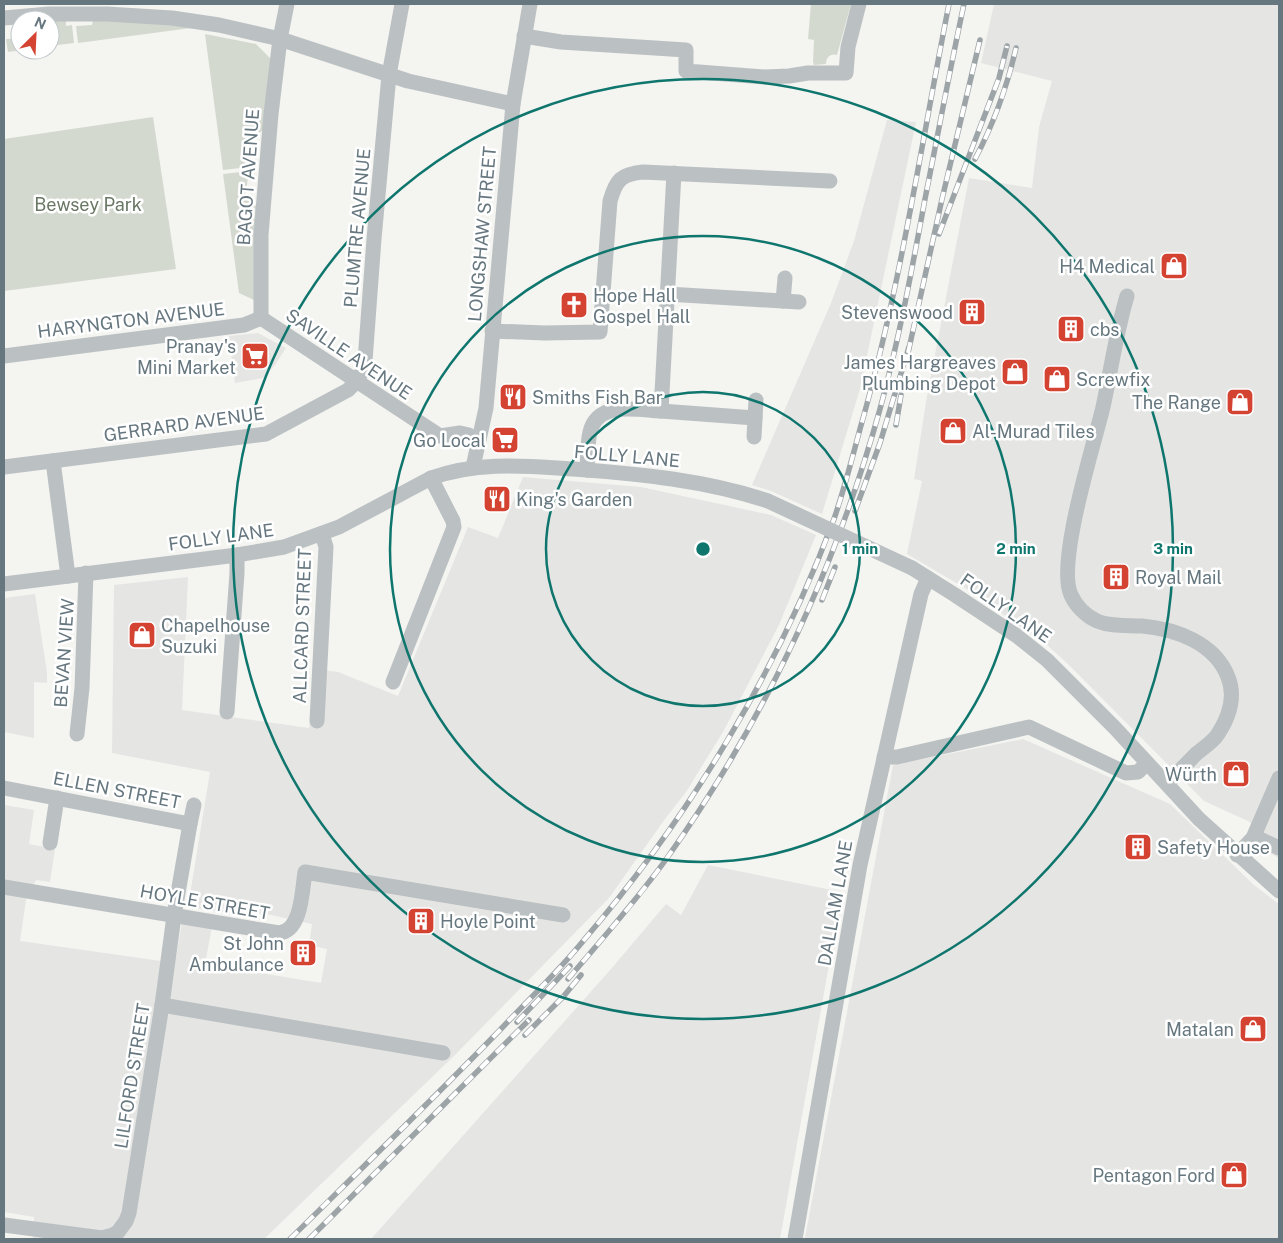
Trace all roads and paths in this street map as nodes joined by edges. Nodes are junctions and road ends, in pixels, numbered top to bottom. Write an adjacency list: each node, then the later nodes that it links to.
1 (287, 4): 8 (street, BAGOT AVENUE)
2 (402, 4): 9 (street, PLUMTRE AVENUE)
3 (530, 4): 7 (street, LONGSHAW STREET)
4 (859, 4): 7 (street)
5 (173, 11): 6 (street); 8 (street)
6 (4, 18)
7 (524, 36): 10 (street, LONGSHAW STREET)
8 (280, 39): 9 (street); 18 (street, BAGOT AVENUE)
9 (388, 75): 10 (street); 21 (street, PLUMTRE AVENUE)
10 (513, 104): 19 (street, LONGSHAW STREET)
11 (674, 173): 12 (street); 14 (street); 19 (street)
12 (830, 181)
13 (785, 278): 16 (street)
14 (667, 294): 16 (street); 23 (street)
15 (1127, 296): 45 (street)
16 (784, 301): 17 (street)
17 (799, 302)
18 (261, 318): 20 (street, HARYNGTON AVENUE); 21 (street, SAVILLE AVENUE)
19 (492, 331): 29 (street, LONGSHAW STREET)
20 (4, 356)
21 (356, 382): 25 (street, SAVILLE AVENUE); 27 (street, GERRARD AVENUE)
22 (756, 400): 24 (street)
23 (661, 411): 24 (street); 30 (street)
24 (755, 418): 26 (street)
25 (470, 435)
26 (754, 437)
27 (53, 461): 28 (street, GERRARD AVENUE); 35 (street)
28 (4, 467)
29 (474, 467): 30 (street, FOLLY LANE); 31 (street, FOLLY LANE)
30 (587, 470): 36 (street, FOLLY LANE, bridge)
31 (431, 478): 32 (street, FOLLY LANE); 38 (street)
32 (322, 534): 33 (street, FOLLY LANE); 40 (street, ALLCARD STREET)
33 (237, 555): 34 (street, FOLLY LANE); 39 (street)
34 (86, 573): 35 (street, FOLLY LANE); 41 (street, BEVAN VIEW)
35 (68, 576): 37 (street, FOLLY LANE)
36 (928, 578): 42 (street, DALLAM LANE); 43 (street, FOLLY LANE)
37 (4, 584)
38 (393, 682)
39 (226, 712)
40 (317, 721)
41 (76, 734)
42 (884, 757): 43 (street); 63 (street, DALLAM LANE)
43 (1147, 763): 45 (street, FOLLY LANE)
44 (1279, 778): 50 (street)
45 (1167, 784): 53 (street, FOLLY LANE)
46 (4, 788): 47 (street, ELLEN STREET)
47 (57, 798): 49 (street, ELLEN STREET); 51 (street)
48 (194, 805): 49 (street)
49 (190, 824): 59 (street, ELLEN STREET)
50 (1253, 838): 52 (street); 53 (street)
51 (50, 843)
52 (1279, 848)
53 (1237, 855): 54 (street, FOLLY LANE)
54 (1258, 872): 55 (street); 57 (street)
55 (1279, 880)
56 (4, 887): 59 (street, HOYLE STREET)
57 (1279, 891)
58 (563, 915): 59 (street, HOYLE STREET)
59 (174, 916): 60 (street, LILFORD STREET)
60 (162, 1006): 61 (street); 62 (street, LILFORD STREET)
61 (442, 1053)
62 (4, 1225)
63 (795, 1239)

